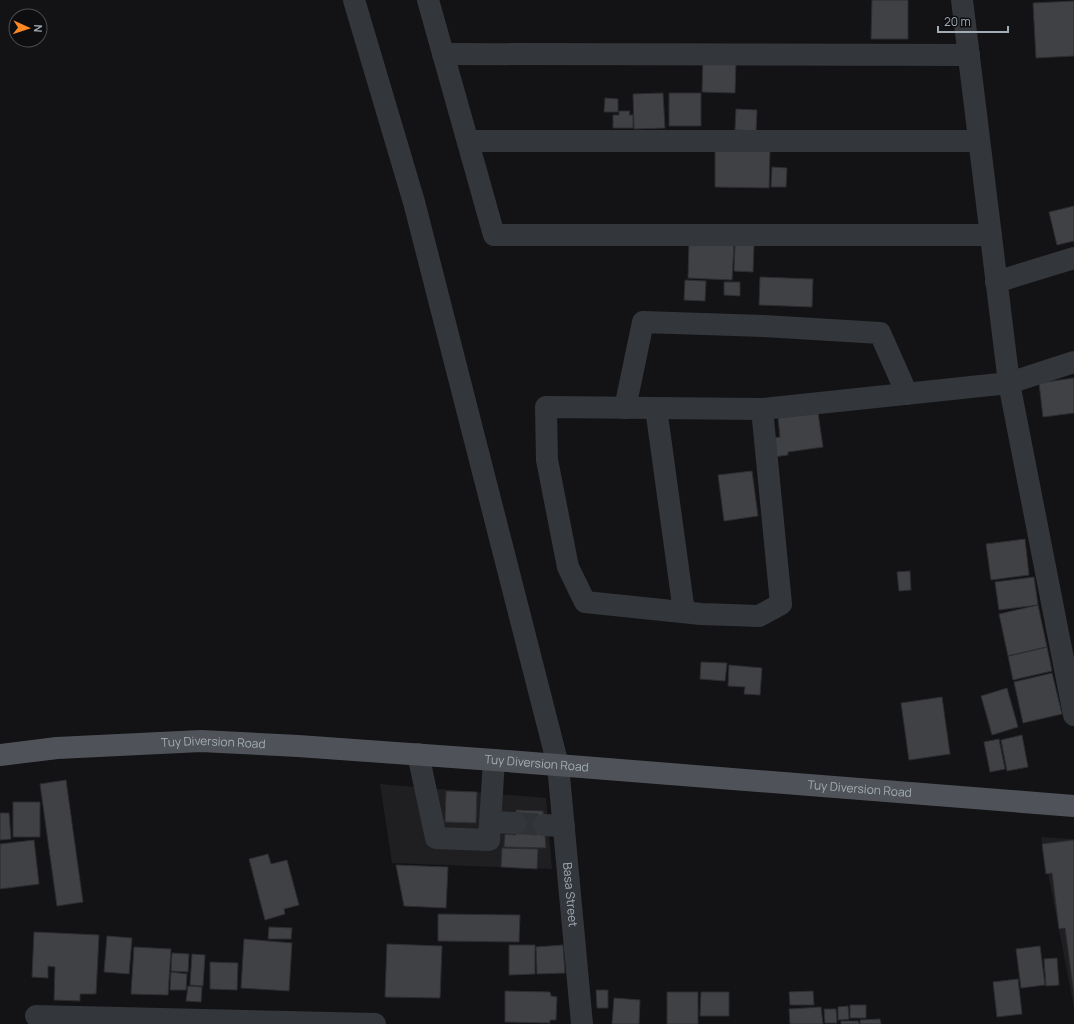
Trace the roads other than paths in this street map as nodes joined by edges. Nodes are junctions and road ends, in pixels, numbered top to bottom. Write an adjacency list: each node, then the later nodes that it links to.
1 (354, 0): 23 (street, Basa Street)
2 (428, 0): 4 (street)
3 (962, 0): 5 (street)
4 (443, 54): 5 (street); 6 (street)
5 (969, 55): 7 (street)
6 (468, 141): 7 (street); 8 (street)
7 (979, 141): 8 (street)
8 (991, 235): 10 (street)
9 (1074, 258): 10 (street)
10 (996, 282): 12 (street)
11 (1074, 362): 12 (street)
12 (1009, 383): 13 (street); 18 (street)
13 (908, 394): 14 (street); 16 (street)
14 (624, 408): 15 (street); 17 (street)
15 (656, 408): 16 (street); 17 (street)
16 (762, 409): 17 (street)
17 (684, 612)
18 (1068, 645): 19 (street)
19 (1074, 715)
20 (418, 754): 21 (main road, Tuy Diversion Road); 22 (main road, Tuy Diversion Road); 25 (street)
21 (0, 756)
22 (494, 760): 23 (main road, Tuy Diversion Road); 25 (street)
23 (558, 765): 24 (main road, Tuy Diversion Road); 29 (street, Basa Street)
24 (1074, 806)
25 (490, 822): 26 (street)
26 (516, 824)
27 (36, 1016): 28 (street)
28 (375, 1024)
29 (582, 1024)

